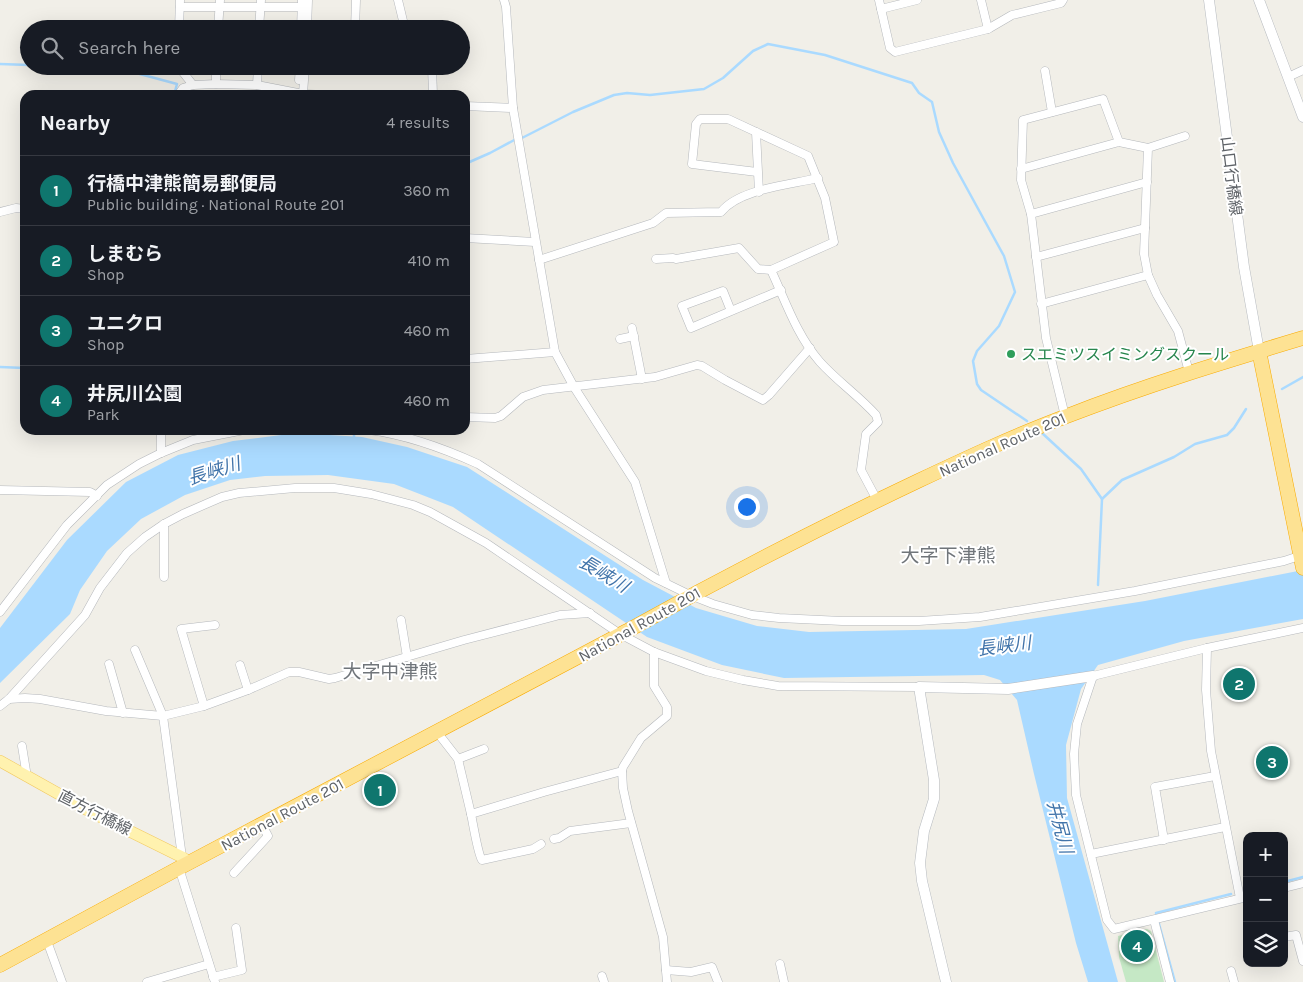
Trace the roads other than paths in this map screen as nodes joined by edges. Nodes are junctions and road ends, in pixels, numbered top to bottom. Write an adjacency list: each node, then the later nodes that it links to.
1 (308, 0): 20 (street)
2 (356, 0): 21 (street)
3 (398, 0): 22 (street)
4 (504, 0): 42 (street)
5 (879, 0): 15 (street)
6 (917, 0): 15 (street)
7 (981, 0): 23 (street)
8 (1063, 0): 23 (street)
9 (1209, 0): 72 (main road, 山口行橋線)
10 (1259, 0): 32 (main road)
11 (220, 3): 12 (street); 13 (street); 17 (street)
12 (260, 3): 14 (street); 18 (street)
13 (180, 4): 16 (street)
14 (302, 4): 19 (street)
15 (881, 9): 23 (street)
16 (179, 20)
17 (219, 20)
18 (259, 20)
19 (303, 20)
20 (304, 20)
21 (355, 20)
22 (403, 20)
23 (988, 29)
24 (1303, 70): 32 (street)
25 (1045, 71): 43 (street)
26 (185, 75): 35 (street)
27 (216, 75): 34 (street)
28 (258, 75): 36 (street)
29 (299, 75): 33 (street)
30 (304, 75): 39 (street)
31 (432, 75): 40 (street)
32 (1288, 77): 44 (main road)
33 (299, 80)
34 (216, 84): 35 (street); 36 (street)
35 (193, 85): 37 (street)
36 (257, 85): 38 (street)
37 (182, 90)
38 (283, 90)
39 (303, 90)
40 (432, 90)
41 (470, 106): 42 (street)
42 (513, 108): 59 (street)
43 (1052, 112): 47 (street); 49 (street)
44 (1303, 117)
45 (756, 132): 50 (street); 50 (street); 51 (street)
46 (1185, 136): 48 (street)
47 (1119, 142): 48 (street); 49 (street)
48 (1148, 148): 52 (street)
49 (1021, 169): 56 (street)
50 (757, 172): 53 (street)
51 (818, 178): 53 (street); 63 (street)
52 (1147, 182): 56 (street); 57 (street)
53 (759, 192): 62 (street)
54 (20, 208): 55 (street)
55 (0, 212)
56 (1031, 214): 60 (street)
57 (1145, 228): 60 (street); 64 (street)
58 (470, 238): 59 (street)
59 (536, 242): 62 (street)
60 (1036, 257): 66 (street)
61 (656, 259): 63 (street)
62 (539, 260): 71 (street)
63 (771, 270): 65 (street)
64 (1148, 275): 66 (street); 74 (street)
65 (780, 290): 67 (street); 70 (street)
66 (1041, 304): 77 (street)
67 (731, 311): 67 (street)
68 (1303, 338): 72 (highway, National Route 201)
69 (620, 339): 75 (street)
70 (810, 348): 75 (street); 85 (street)
71 (555, 352): 73 (street); 76 (street)
72 (1260, 352): 74 (highway, National Route 201); 87 (highway)
73 (470, 359)
74 (1189, 372): 77 (highway, National Route 201)
75 (642, 379): 76 (street)
76 (574, 387): 78 (street); 89 (street)
77 (1065, 416): 85 (highway, National Route 201)
78 (470, 417)
79 (161, 435): 82 (street)
80 (218, 435): 82 (street)
81 (401, 435): 89 (street)
82 (161, 452): 84 (street)
83 (0, 490): 84 (street)
84 (97, 496): 91 (street)
85 (877, 500): 90 (highway, National Route 201)
86 (164, 524): 88 (street); 92 (street); 106 (street)
87 (1302, 560): 90 (street)
88 (164, 577)
89 (666, 583): 90 (street)
90 (687, 597): 96 (highway, National Route 201)
91 (0, 612)
92 (590, 613): 96 (street); 100 (street)
93 (401, 620): 100 (street)
94 (215, 625): 108 (street)
95 (1303, 628): 97 (street)
96 (624, 633): 99 (street); 111 (highway, National Route 201)
97 (1207, 648): 103 (street); 117 (street)
98 (135, 650): 110 (street)
99 (654, 652): 104 (street); 116 (street)
100 (407, 657): 105 (street)
101 (109, 664): 109 (street)
102 (240, 665): 105 (street)
103 (1093, 676): 104 (main road); 126 (street)
104 (919, 687): 149 (main road)
105 (248, 690): 108 (street)
106 (9, 699): 107 (street); 109 (street)
107 (0, 706)
108 (204, 706): 110 (street)
109 (123, 713): 110 (street)
110 (163, 716): 127 (street)
111 (437, 732): 114 (street); 121 (highway, National Route 201)
112 (22, 746): 118 (street)
113 (484, 749): 114 (street)
114 (458, 759): 119 (street)
115 (0, 761): 118 (main road, 直方行橋線)
116 (622, 771): 119 (street); 120 (street)
117 (1215, 776): 122 (street); 124 (street)
118 (28, 777): 127 (main road, 直方行橋線)
119 (471, 814): 125 (street)
120 (631, 823): 123 (street); 141 (street)
121 (262, 825): 127 (highway, National Route 201); 128 (street)
122 (1225, 827): 124 (street); 131 (street)
123 (554, 839)
124 (1164, 840): 126 (street)
125 (541, 844)
126 (1091, 854): 133 (street)
127 (184, 862): 136 (highway, National Route 201); 138 (street)
128 (234, 873)
129 (1303, 883): 130 (street)
130 (1288, 887)
131 (1243, 894)
132 (1243, 898): 133 (street)
133 (1154, 920): 150 (street)
134 (236, 928): 143 (street)
135 (1288, 936): 137 (street)
136 (47, 941): 140 (highway, National Route 201); 144 (street)
137 (1303, 961)
138 (210, 964): 143 (street); 145 (street)
139 (780, 964): 148 (street)
140 (0, 965)
141 (666, 970): 146 (street); 147 (street)
142 (1231, 971): 151 (street)
143 (214, 980)
144 (62, 982)
145 (146, 982)
146 (667, 982)
147 (718, 982)
148 (784, 982)
149 (946, 982)
150 (1170, 982)
151 (1234, 982)

